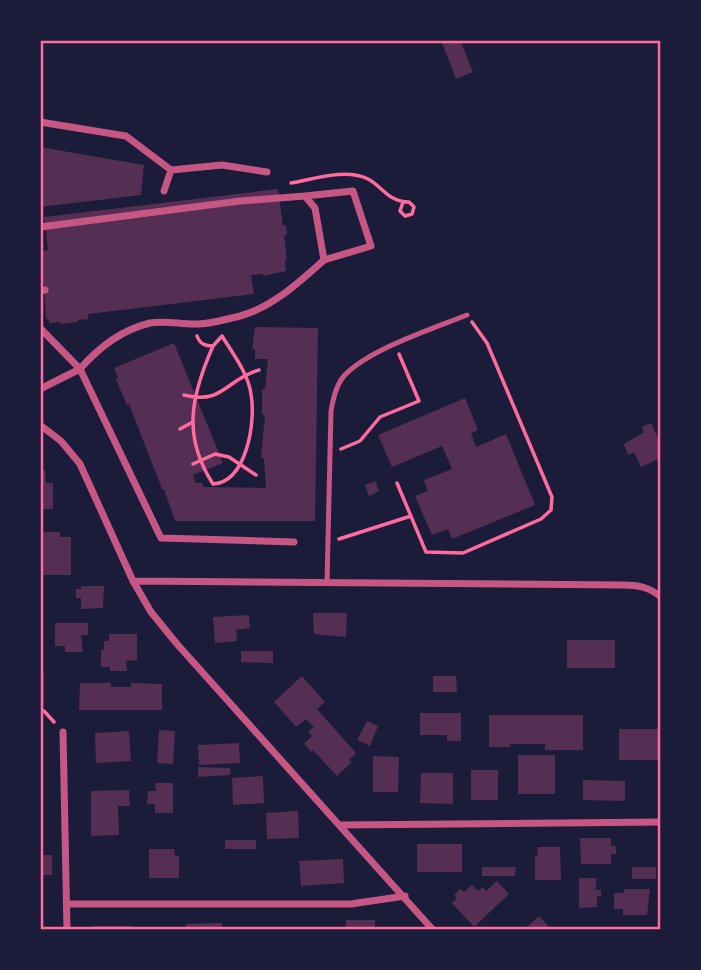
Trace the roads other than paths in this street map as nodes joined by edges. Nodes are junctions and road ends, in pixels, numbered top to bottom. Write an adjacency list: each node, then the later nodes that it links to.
1 (40, 122): 2 (street)
2 (171, 170): 3 (street); 4 (street)
3 (267, 172)
4 (164, 191)
5 (305, 196): 6 (street); 7 (street); 7 (street)
6 (40, 227)
7 (324, 260): 10 (street)
8 (467, 315): 15 (lane)
9 (40, 328): 10 (street)
10 (80, 369): 11 (street); 13 (street)
11 (40, 388)
12 (40, 425): 14 (street)
13 (294, 542)
14 (133, 581): 15 (street); 19 (street)
15 (327, 583): 16 (street)
16 (661, 597)
17 (64, 732): 21 (street)
18 (661, 822): 19 (street)
19 (340, 825): 20 (street)
20 (405, 896): 21 (street); 23 (street)
21 (66, 904): 22 (street)
22 (67, 930)
23 (433, 930)

